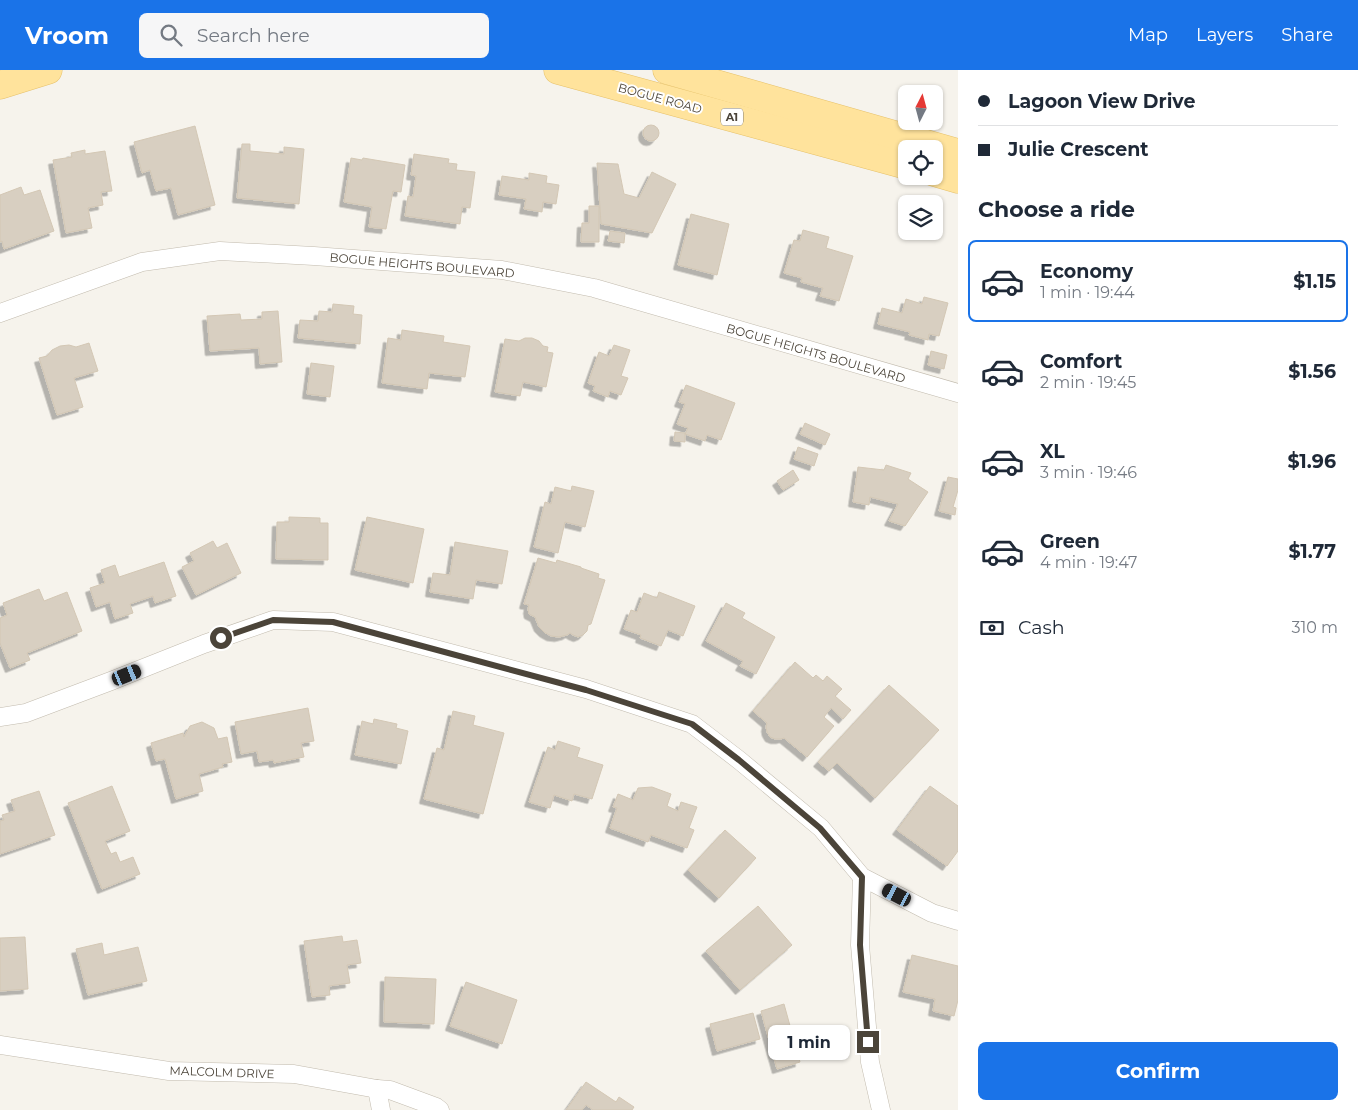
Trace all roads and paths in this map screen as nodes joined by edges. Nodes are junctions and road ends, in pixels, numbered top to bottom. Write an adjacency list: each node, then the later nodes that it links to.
1 (48, 70): 4 (main road)
2 (558, 70): 6 (main road, BOGUE ROAD / A1)
3 (667, 70): 5 (main road, A1)
4 (0, 85)
5 (958, 153)
6 (898, 163)
7 (943, 175): 8 (main road)
8 (958, 179)
9 (0, 313): 10 (street, BOGUE HEIGHTS BOULEVARD)
10 (958, 393)
11 (0, 717): 12 (street)
12 (862, 877): 13 (street); 18 (street)
13 (958, 921)
14 (0, 1045): 15 (street, MALCOLM DRIVE)
15 (377, 1089): 16 (street); 17 (street, MALCOLM DRIVE)
16 (381, 1110)
17 (440, 1110)
18 (881, 1110)

